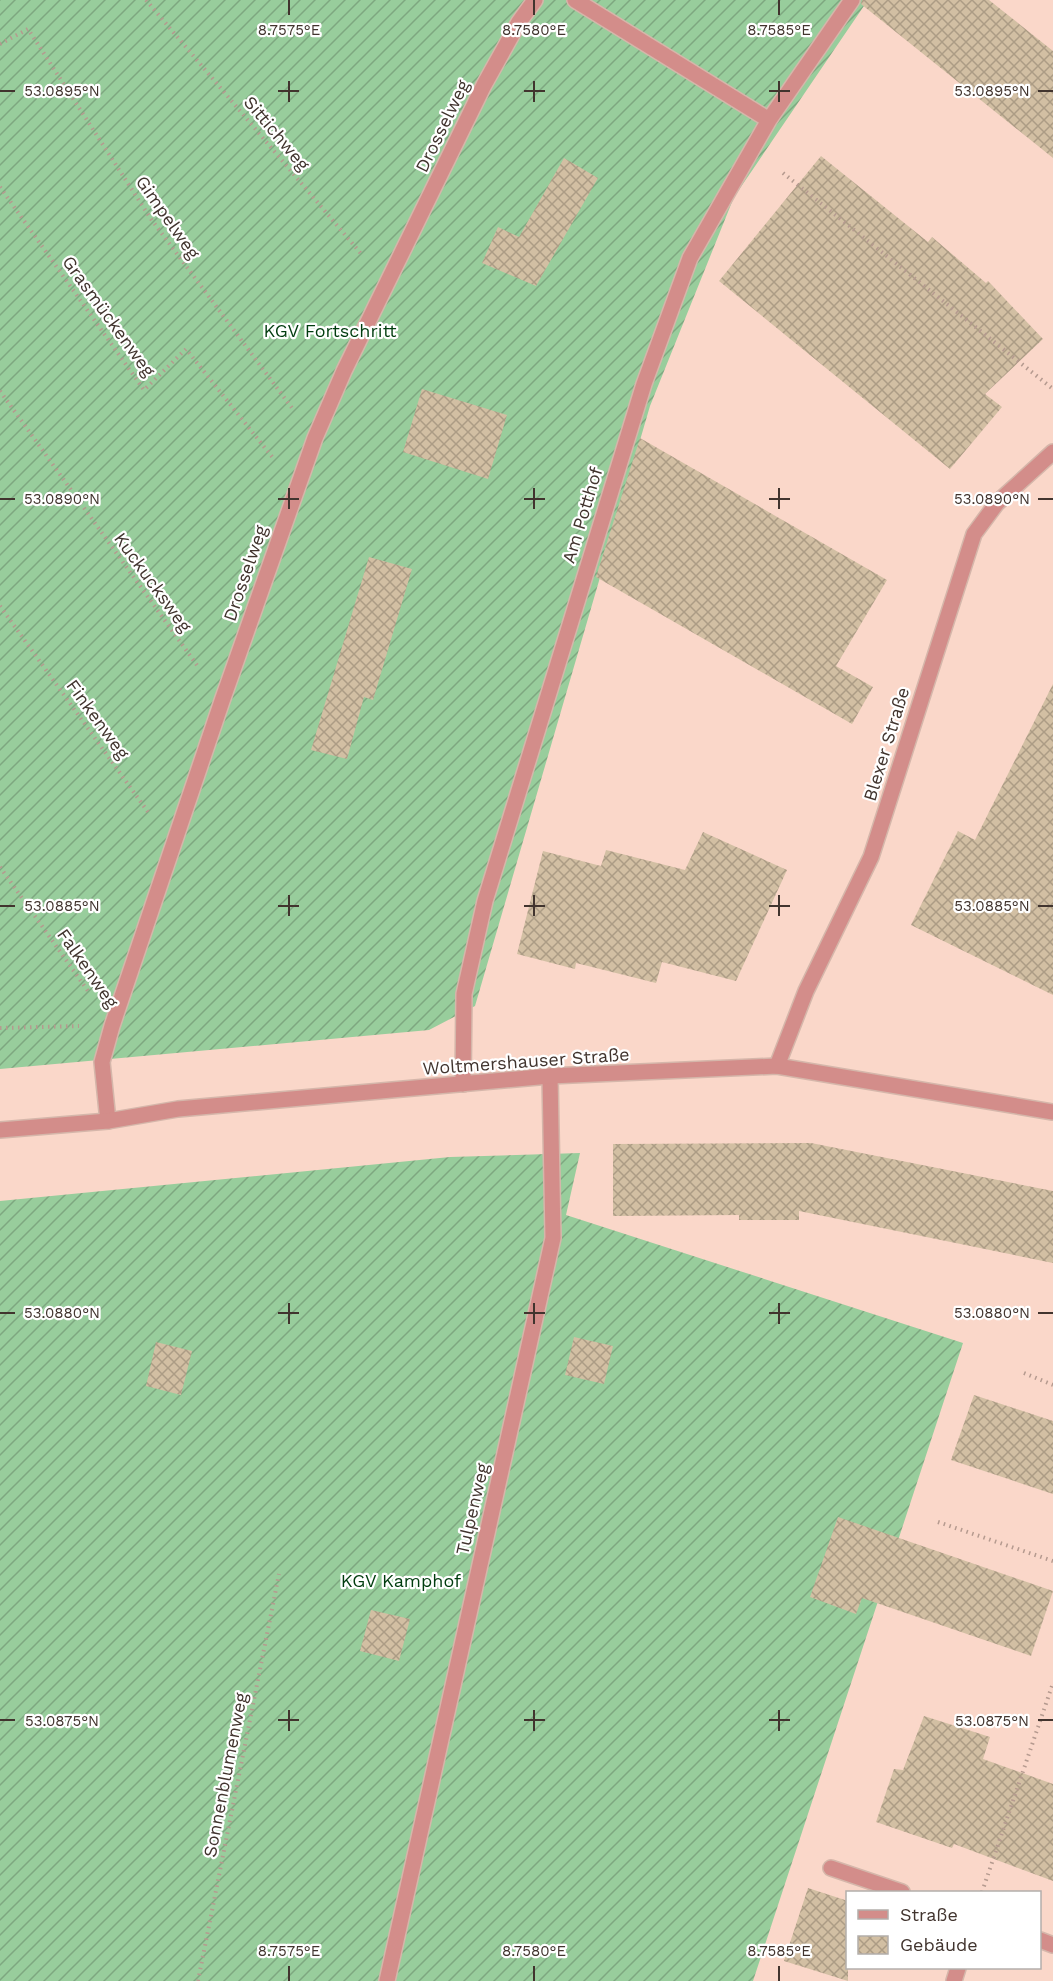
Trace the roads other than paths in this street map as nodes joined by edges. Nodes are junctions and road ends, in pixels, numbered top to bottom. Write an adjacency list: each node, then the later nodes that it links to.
1 (535, 0): 10 (street, Drosselweg)
2 (575, 0): 4 (street)
3 (852, 0): 4 (street, Am Potthof)
4 (769, 120): 8 (street, Am Potthof)
5 (1053, 452): 6 (street, Blexer Straße)
6 (777, 1066): 7 (street, Woltmershauser Straße); 9 (street, Woltmershauser Straße)
7 (550, 1076): 8 (street, Woltmershauser Straße); 14 (street, Tulpenweg)
8 (463, 1084): 10 (street, Woltmershauser Straße)
9 (1053, 1112)
10 (108, 1121): 11 (street, Woltmershauser Straße)
11 (0, 1130)
12 (831, 1868): 13 (street)
13 (896, 1891)
14 (387, 1981)

